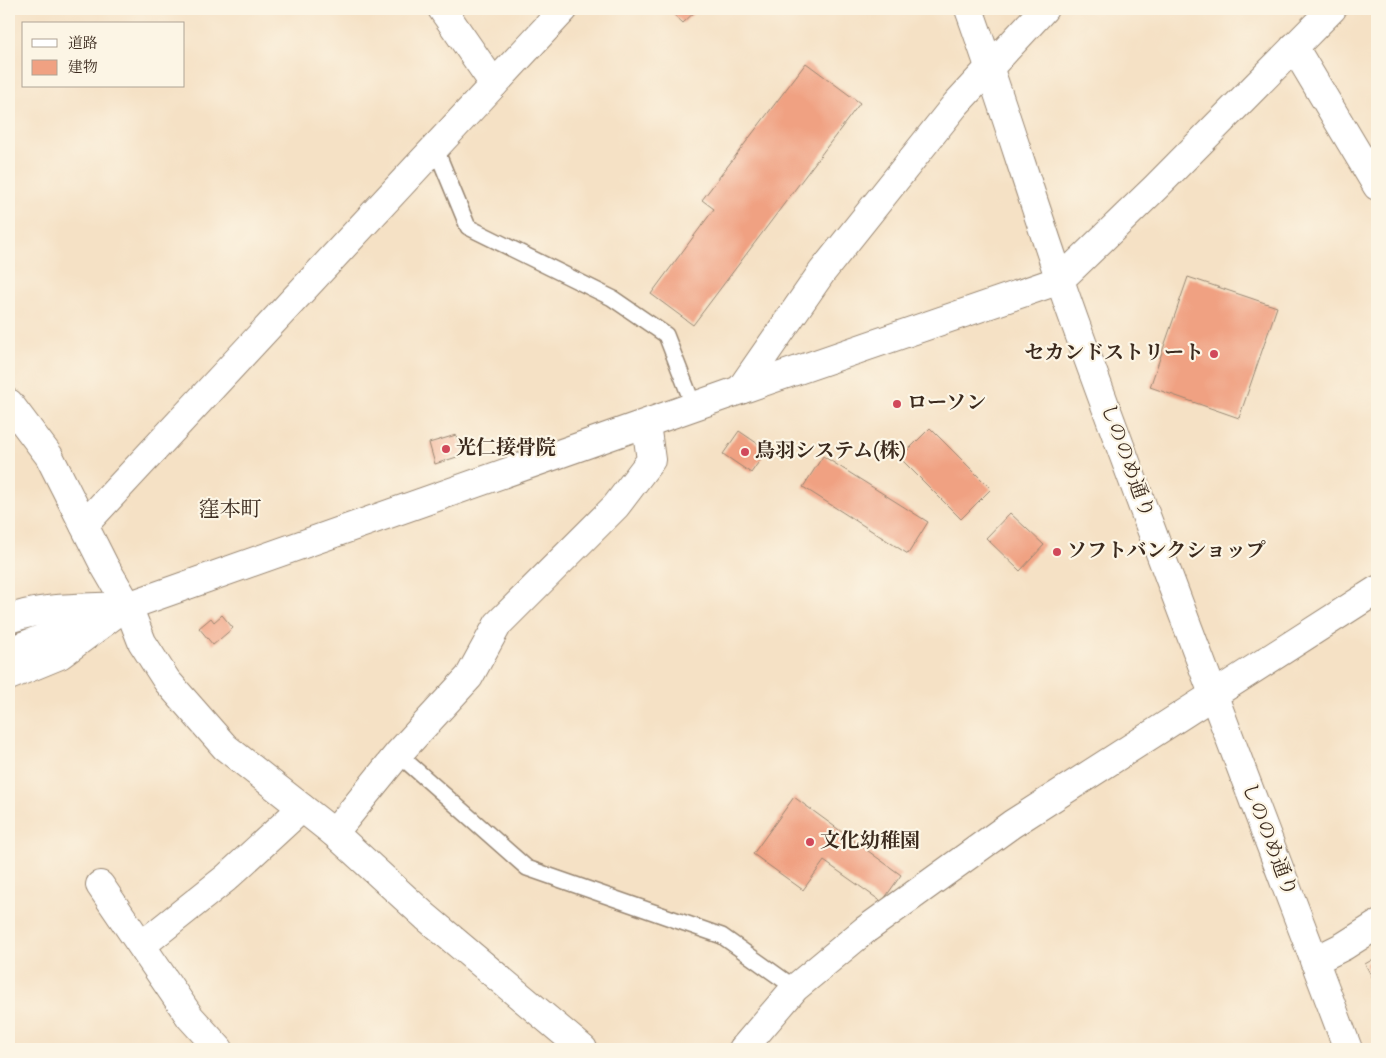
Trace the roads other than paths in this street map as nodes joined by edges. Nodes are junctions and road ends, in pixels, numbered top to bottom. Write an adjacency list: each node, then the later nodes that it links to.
1 (442, 9): 8 (street)
2 (564, 9): 8 (street)
3 (969, 9): 7 (street, しののめ通り)
4 (1044, 9): 7 (street)
5 (1332, 9): 6 (street)
6 (1294, 47): 10 (street); 11 (street)
7 (990, 67): 11 (street, しののめ通り); 12 (street)
8 (494, 84): 9 (street)
9 (435, 148): 14 (lane); 16 (street)
10 (1377, 186)
11 (1060, 280): 12 (street); 22 (street, しののめ通り)
12 (740, 390): 14 (street)
13 (9, 403): 16 (street)
14 (694, 407): 15 (street)
15 (646, 424): 18 (street); 23 (street)
16 (84, 525): 18 (street)
17 (1377, 590): 22 (street)
18 (128, 606): 19 (street); 20 (street); 21 (street); 24 (street)
19 (9, 619)
20 (9, 651)
21 (9, 676)
22 (1212, 694): 29 (street, しののめ通り); 30 (street)
23 (398, 754): 25 (street); 30 (lane)
24 (302, 808): 25 (street); 28 (street)
25 (334, 833): 31 (street)
26 (100, 885): 28 (street)
27 (1377, 925): 29 (street)
28 (142, 945): 32 (street)
29 (1314, 961): 34 (street, しののめ通り)
30 (795, 988): 33 (street)
31 (578, 1048)
32 (218, 1049)
33 (744, 1049)
34 (1348, 1049)

